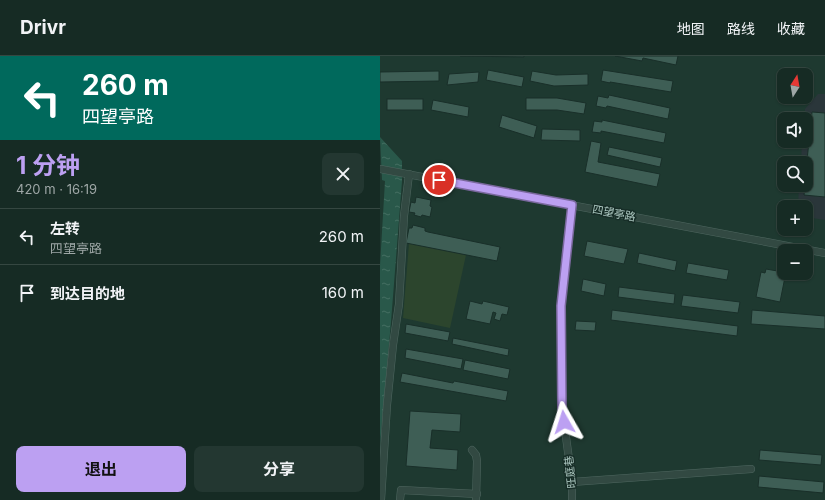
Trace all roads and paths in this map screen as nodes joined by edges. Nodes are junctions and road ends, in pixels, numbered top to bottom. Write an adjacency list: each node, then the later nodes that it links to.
1 (380, 169): 2 (street, 四望亭路)
2 (406, 173): 3 (street, 四望亭路); 9 (street)
3 (572, 205): 4 (street, 四望亭路); 7 (street, 旺庭巷)
4 (825, 253)
5 (472, 450): 8 (street)
6 (752, 469): 7 (street)
7 (572, 482): 11 (street, 旺庭巷)
8 (476, 497): 10 (street)
9 (381, 500)
10 (400, 500)
11 (572, 500)

